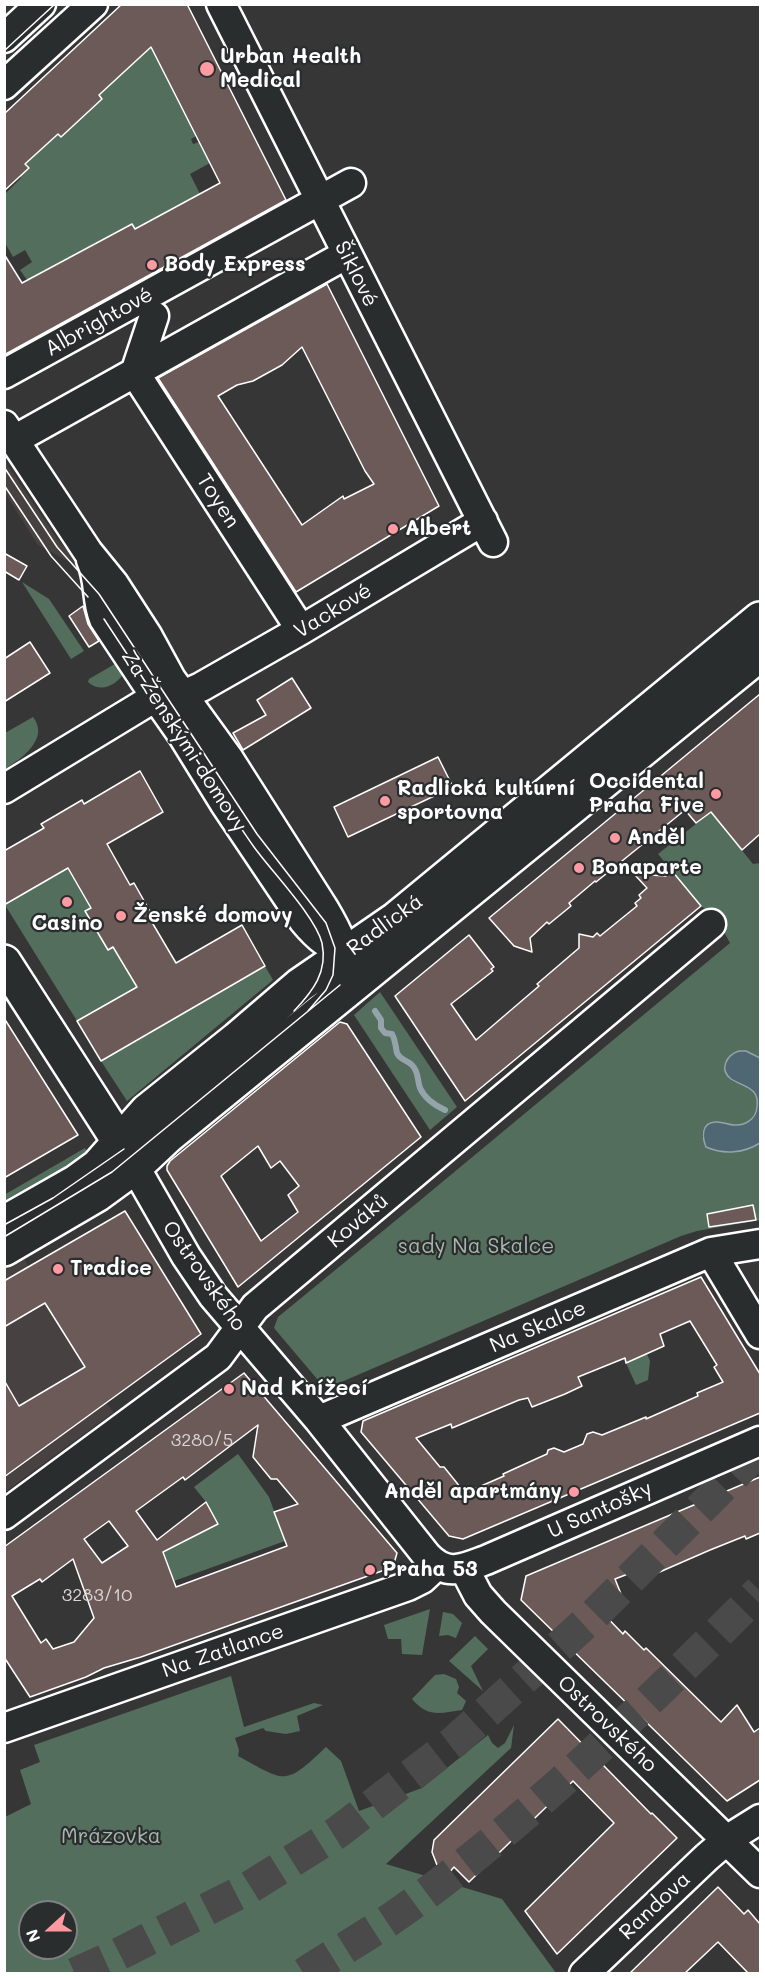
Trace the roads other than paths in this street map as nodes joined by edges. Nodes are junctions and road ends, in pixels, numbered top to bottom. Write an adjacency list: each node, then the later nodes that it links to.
1 (41, 4): 4 (street)
2 (93, 4): 5 (street)
3 (221, 4): 7 (street, Šiklové)
4 (9, 23)
5 (4, 85)
6 (351, 183): 7 (street, Albrightové)
7 (320, 200): 8 (street, Šiklové); 11 (street, Albrightové)
8 (346, 254): 10 (street); 13 (street, Šiklové)
9 (154, 316): 10 (street)
10 (135, 373): 12 (street); 15 (street, Toyen)
11 (4, 374)
12 (9, 433): 17 (street, Za Ženskými domovy)
13 (488, 532): 15 (street, Vackové)
14 (760, 618): 21 (main road, Radlická)
15 (301, 630): 17 (street, Vackové)
16 (760, 654): 21 (main road, Radlická)
17 (169, 696): 18 (street, Vackové); 19 (street, Za Ženskými domovy)
18 (4, 789)
19 (313, 913): 21 (street); 22 (street, Za Ženskými domovy); 24 (street)
20 (711, 924): 31 (street, Kováků)
21 (402, 930): 22 (main road, Radlická); 25 (main road, Radlická)
22 (346, 952): 24 (main road, Radlická); 25 (street)
23 (4, 962): 26 (main road, Ostrovského)
24 (300, 985): 26 (main road, Radlická)
25 (330, 1004): 26 (main road, Radlická)
26 (127, 1154): 27 (main road, Radlická); 29 (main road, Radlická); 31 (street, Ostrovského)
27 (4, 1223)
28 (760, 1244): 30 (street, Na Skalce)
29 (4, 1249)
30 (711, 1252): 32 (street); 33 (street, Na Skalce)
31 (238, 1327): 33 (street, Ostrovského); 35 (street, Kováků)
32 (760, 1334)
33 (319, 1420): 36 (street, Ostrovského)
34 (760, 1441): 36 (street, U Santošky)
35 (4, 1515)
36 (451, 1567): 37 (street, Na Zatlance); 39 (street, Ostrovského)
37 (8, 1721)
38 (760, 1819): 39 (street, Randova)
39 (728, 1839): 40 (street, Ostrovského); 41 (street, Randova)
40 (760, 1873)
41 (584, 1974)

